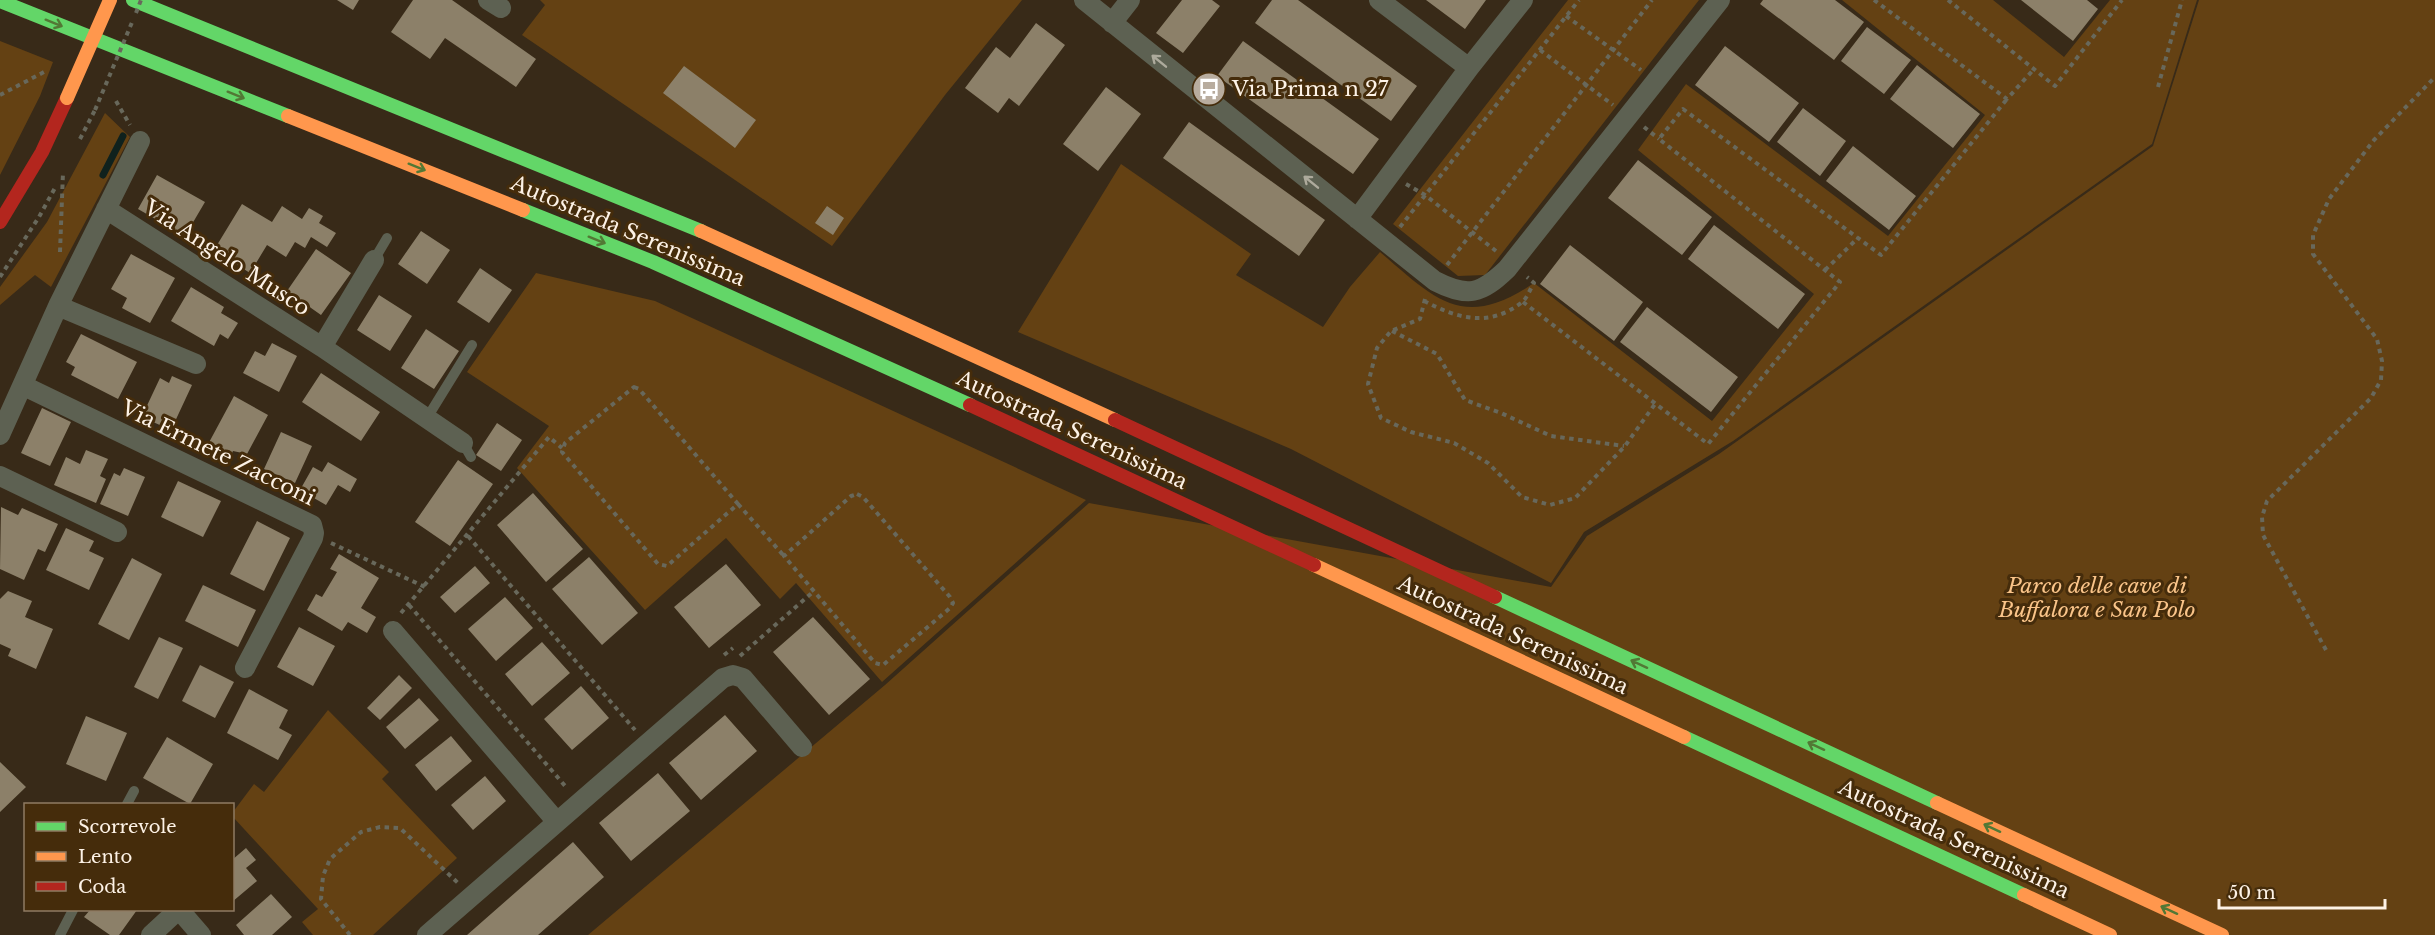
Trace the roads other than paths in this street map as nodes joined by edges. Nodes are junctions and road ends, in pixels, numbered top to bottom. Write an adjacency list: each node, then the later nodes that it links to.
1 (110, 0): 14 (main road, bridge)
2 (133, 0): 40 (main road, Autostrada Serenissima, one-way to 2)
3 (1084, 0): 9 (street)
4 (1130, 0): 9 (street)
5 (1379, 0): 10 (street)
6 (1523, 0): 10 (street)
7 (1720, 0): 13 (street)
8 (0, 1): 39 (main road, Autostrada Serenissima, one-way to 39)
9 (1112, 23): 13 (street, one-way to 9)
10 (1469, 68): 13 (street)
11 (140, 141): 12 (street)
12 (106, 209): 17 (street); 19 (street, Via Angelo Musco)
13 (1357, 219)
14 (0, 222)
15 (387, 238): 16 (lane)
16 (374, 260): 19 (street, Via Angelo Musco)
17 (58, 306): 20 (street); 21 (street)
18 (472, 345): 22 (lane)
19 (322, 347): 22 (street, Via Angelo Musco)
20 (196, 364)
21 (24, 386): 23 (street); 28 (street, Via Ermete Zacconi)
22 (427, 418): 24 (street, Via Angelo Musco)
23 (0, 435)
24 (467, 450)
25 (0, 476): 26 (street)
26 (117, 532)
27 (394, 625): 32 (street)
28 (245, 668)
29 (802, 747): 32 (street)
30 (134, 791): 31 (lane)
31 (128, 803)
32 (557, 822): 38 (street)
33 (72, 911): 35 (lane)
34 (171, 911): 36 (street); 37 (street)
35 (60, 935)
36 (151, 935)
37 (201, 935)
38 (427, 935)
39 (2110, 935)
40 (2222, 935)

